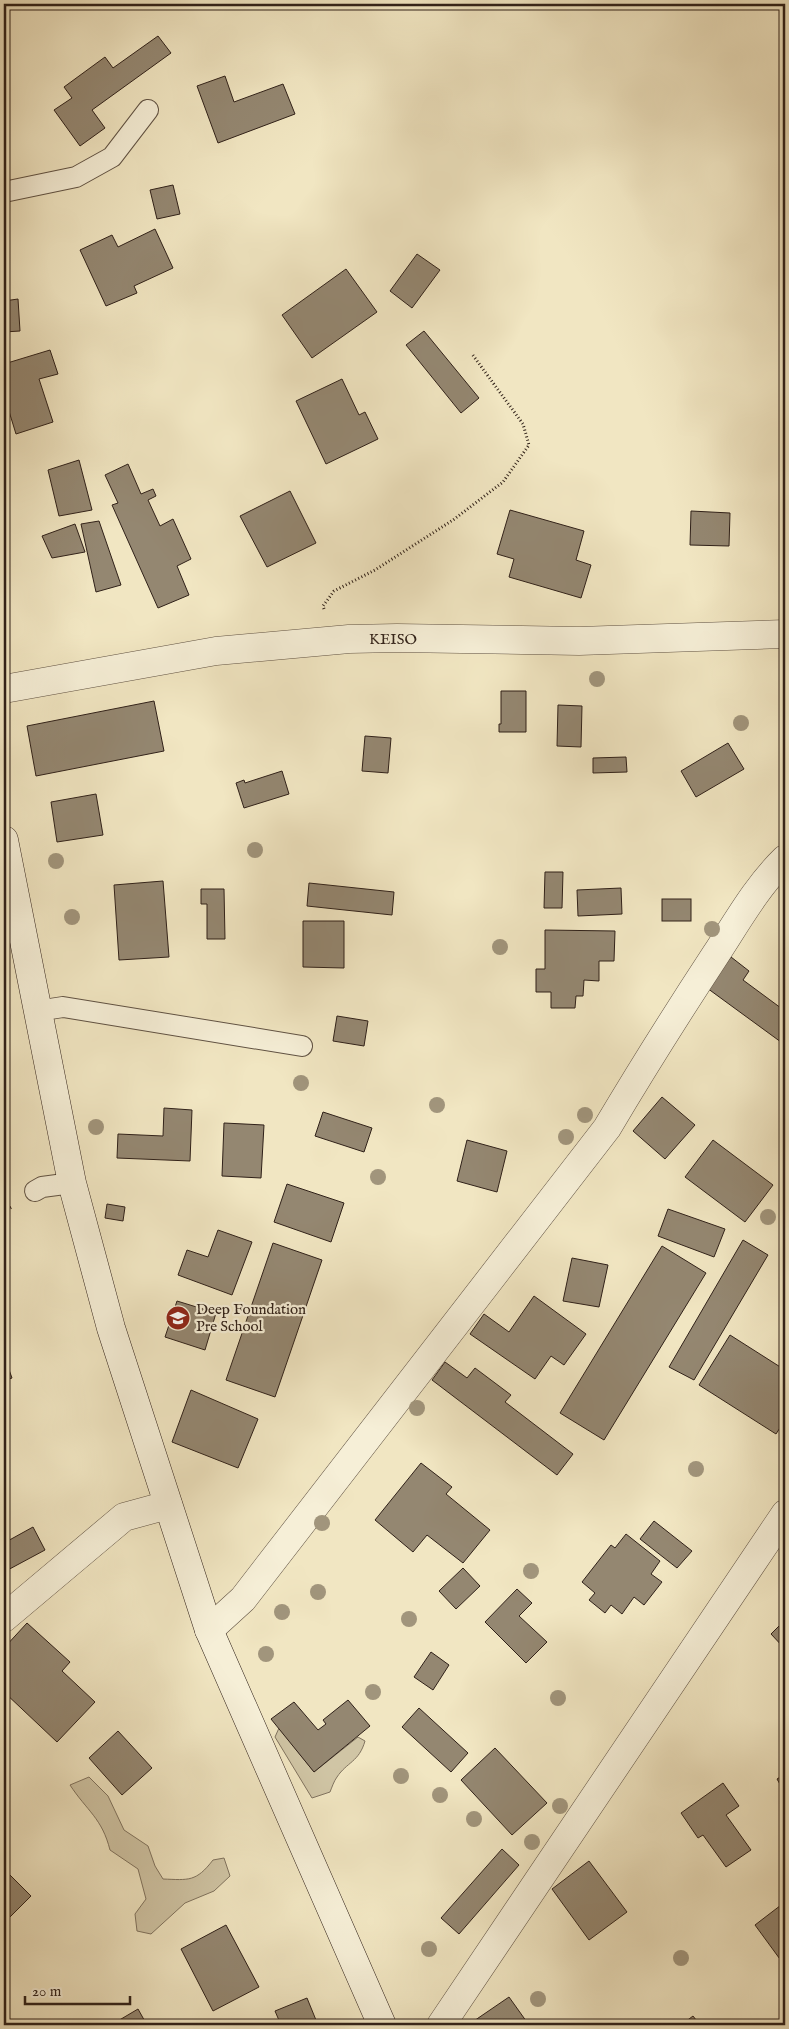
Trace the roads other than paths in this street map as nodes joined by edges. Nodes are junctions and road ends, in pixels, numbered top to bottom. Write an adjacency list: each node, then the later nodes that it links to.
1 (148, 110): 2 (lane)
2 (4, 192)
3 (785, 634): 4 (street, KEISO)
4 (4, 689)
5 (4, 840): 7 (street)
6 (785, 859): 15 (street)
7 (10, 898): 8 (street)
8 (37, 1011): 9 (lane); 10 (street)
9 (302, 1046)
10 (72, 1183): 11 (lane); 12 (street)
11 (35, 1191)
12 (168, 1505): 14 (street); 15 (street)
13 (785, 1514): 17 (street)
14 (4, 1618)
15 (208, 1630): 16 (street)
16 (382, 2025)
17 (441, 2025)

